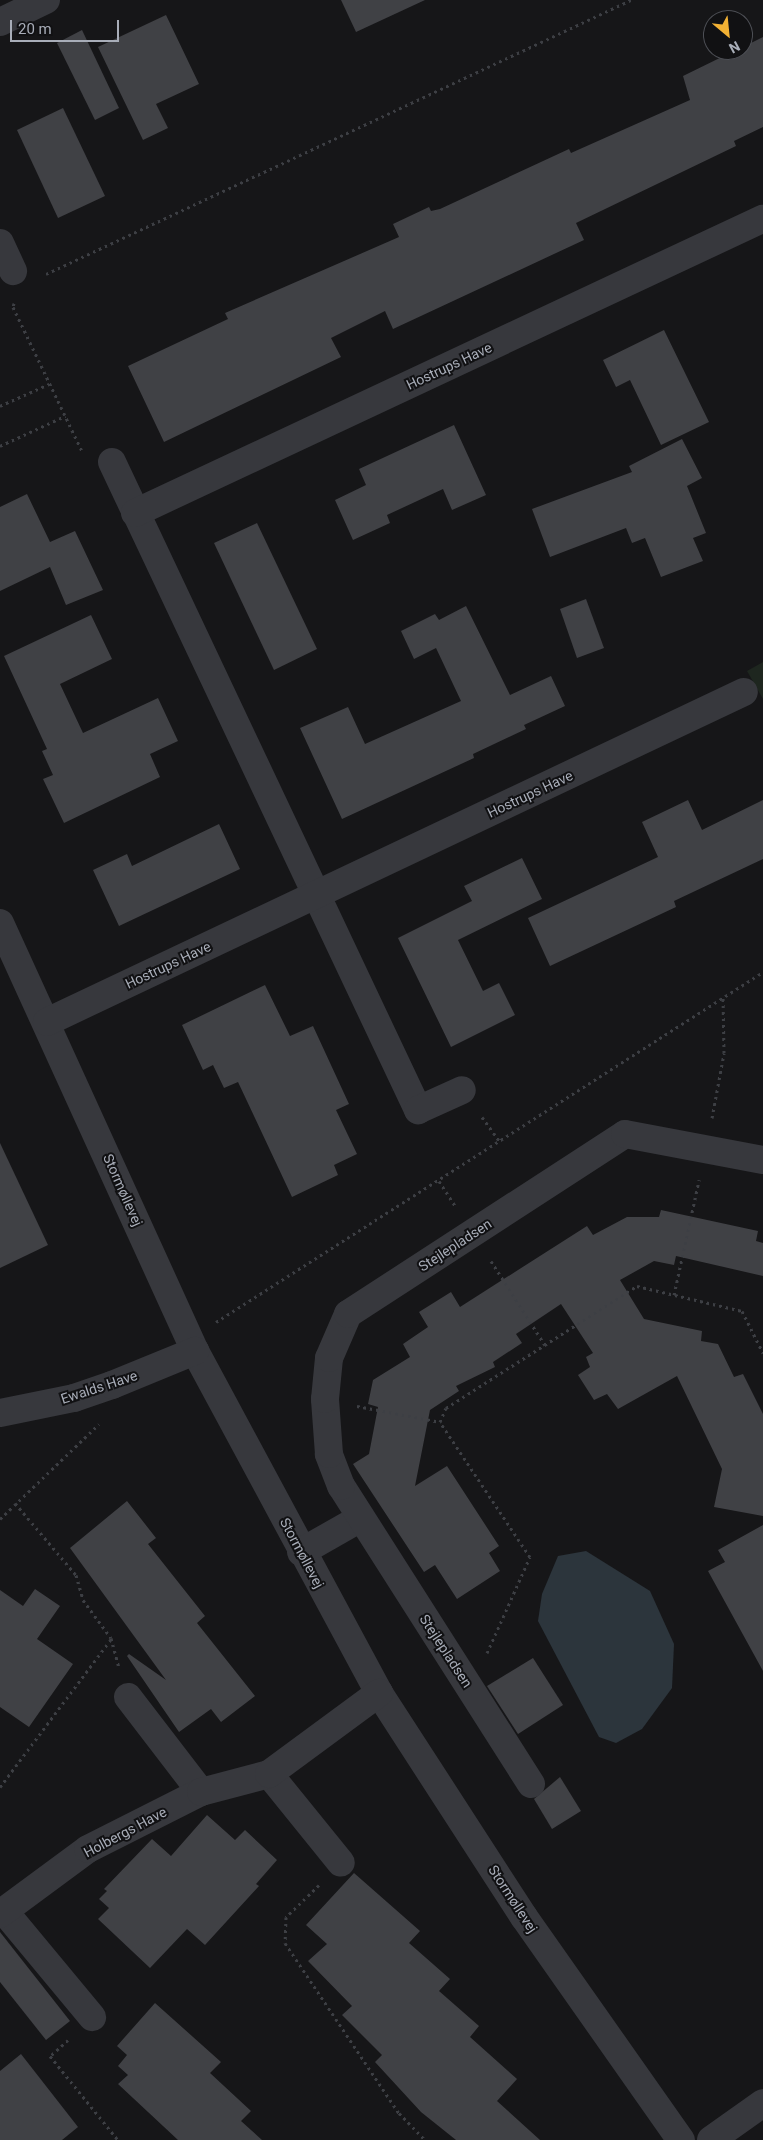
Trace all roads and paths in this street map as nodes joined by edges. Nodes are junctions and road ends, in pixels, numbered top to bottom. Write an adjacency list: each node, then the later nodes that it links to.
1 (46, 0): 3 (street)
2 (631, 0): 6 (path)
3 (0, 22)
4 (762, 219): 12 (street, Hostrups Have)
5 (0, 243): 6 (street)
6 (16, 279): 7 (path)
7 (49, 384): 8 (path); 9 (path)
8 (0, 406)
9 (65, 416): 10 (path); 11 (path)
10 (0, 446)
11 (112, 462): 12 (street)
12 (136, 513): 14 (street)
13 (744, 692): 14 (street, Hostrups Have)
14 (316, 896): 17 (street, Hostrups Have); 18 (street)
15 (0, 923): 17 (street, Stormøllevej)
16 (763, 972): 20 (path)
17 (47, 1022): 20 (street, Stormøllevej)
18 (462, 1090)
19 (763, 1160): 23 (street, Stejlepladsen)
20 (192, 1344): 22 (street, Ewalds Have); 29 (street, Stormøllevej)
21 (763, 1354): 25 (path)
22 (112, 1386): 24 (street, Ewalds Have); 26 (path)
23 (325, 1399): 25 (path); 28 (street, Stejlepladsen)
24 (0, 1413)
25 (440, 1422): 31 (path)
26 (15, 1503): 27 (path); 30 (path)
27 (0, 1518)
28 (359, 1519): 29 (street); 31 (street, Stejlepladsen)
29 (301, 1552): 32 (street, Stormøllevej)
30 (111, 1638): 33 (path); 36 (path)
31 (470, 1689): 35 (street, Stejlepladsen)
32 (379, 1693): 34 (street, Holbergs Have); 44 (street, Stormøllevej)
33 (128, 1696): 37 (street)
34 (269, 1774): 37 (street, Holbergs Have); 38 (street)
35 (531, 1784)
36 (0, 1787)
37 (200, 1792): 39 (street, Holbergs Have)
38 (341, 1864): 43 (path)
39 (2, 1913): 40 (street, Holbergs Have)
40 (92, 2017): 42 (path)
41 (763, 2103): 45 (street)
42 (118, 2140)
43 (425, 2140)
44 (681, 2140)
45 (711, 2140)

